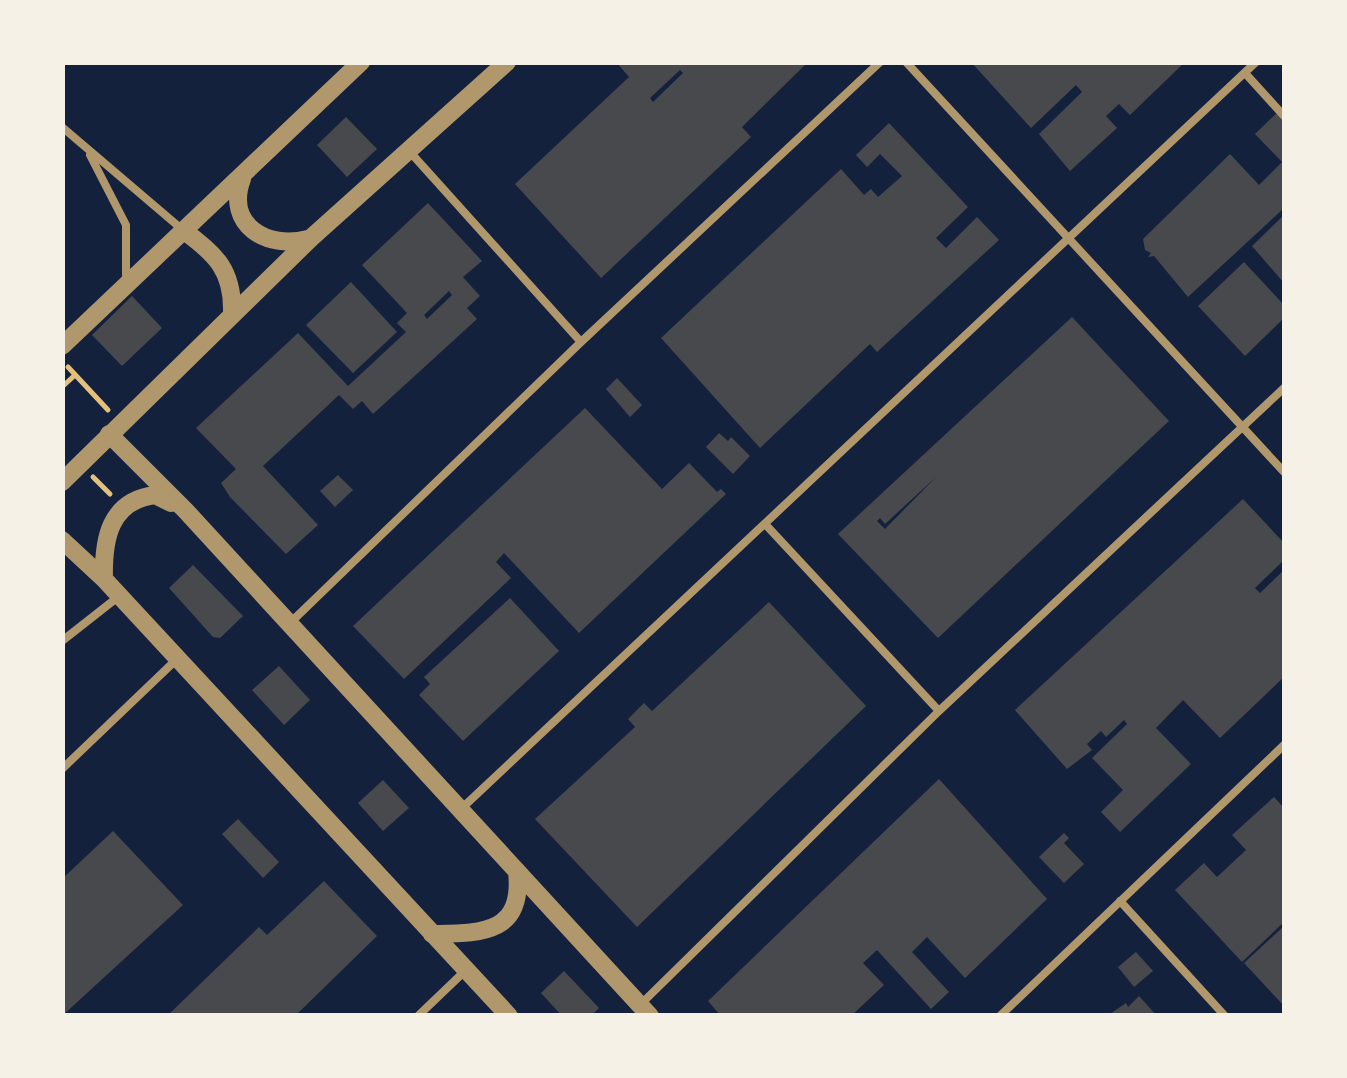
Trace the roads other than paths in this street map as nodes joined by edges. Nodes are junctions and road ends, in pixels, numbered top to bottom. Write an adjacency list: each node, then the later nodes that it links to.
1 (362, 62): 11 (street)
2 (507, 62): 10 (street)
3 (880, 62): 17 (lane)
4 (906, 62): 13 (lane)
5 (1256, 62): 6 (lane)
6 (1245, 72): 7 (lane); 13 (lane)
7 (1284, 116)
8 (62, 126): 9 (lane)
9 (88, 152): 12 (lane); 15 (lane)
10 (410, 152): 14 (street); 17 (lane)
11 (243, 173): 12 (street); 14 (street)
12 (184, 231): 15 (street); 16 (street)
13 (1066, 237): 20 (lane); 25 (lane)
14 (311, 238): 16 (street)
15 (126, 285): 18 (street)
16 (232, 312): 21 (street)
17 (580, 342): 29 (lane)
18 (62, 346)
19 (1284, 388): 20 (lane)
20 (1242, 426): 22 (lane); 32 (lane)
21 (115, 428): 23 (street); 24 (street)
22 (1284, 472)
23 (62, 482)
24 (185, 510): 27 (street); 29 (street)
25 (766, 525): 32 (lane); 35 (lane)
26 (62, 540): 27 (street)
27 (104, 579): 28 (street)
28 (119, 596): 30 (lane); 31 (street)
29 (288, 626): 35 (street)
30 (62, 641)
31 (177, 659): 34 (lane); 38 (street)
32 (939, 711): 40 (lane)
33 (1284, 745): 37 (lane)
34 (62, 770)
35 (461, 810): 36 (street)
36 (517, 871): 38 (street); 40 (street)
37 (1120, 902): 43 (lane); 44 (lane)
38 (432, 934): 39 (street)
39 (466, 970): 41 (lane); 42 (street)
40 (645, 1010)
41 (418, 1016)
42 (508, 1016)
43 (1000, 1016)
44 (1225, 1016)

